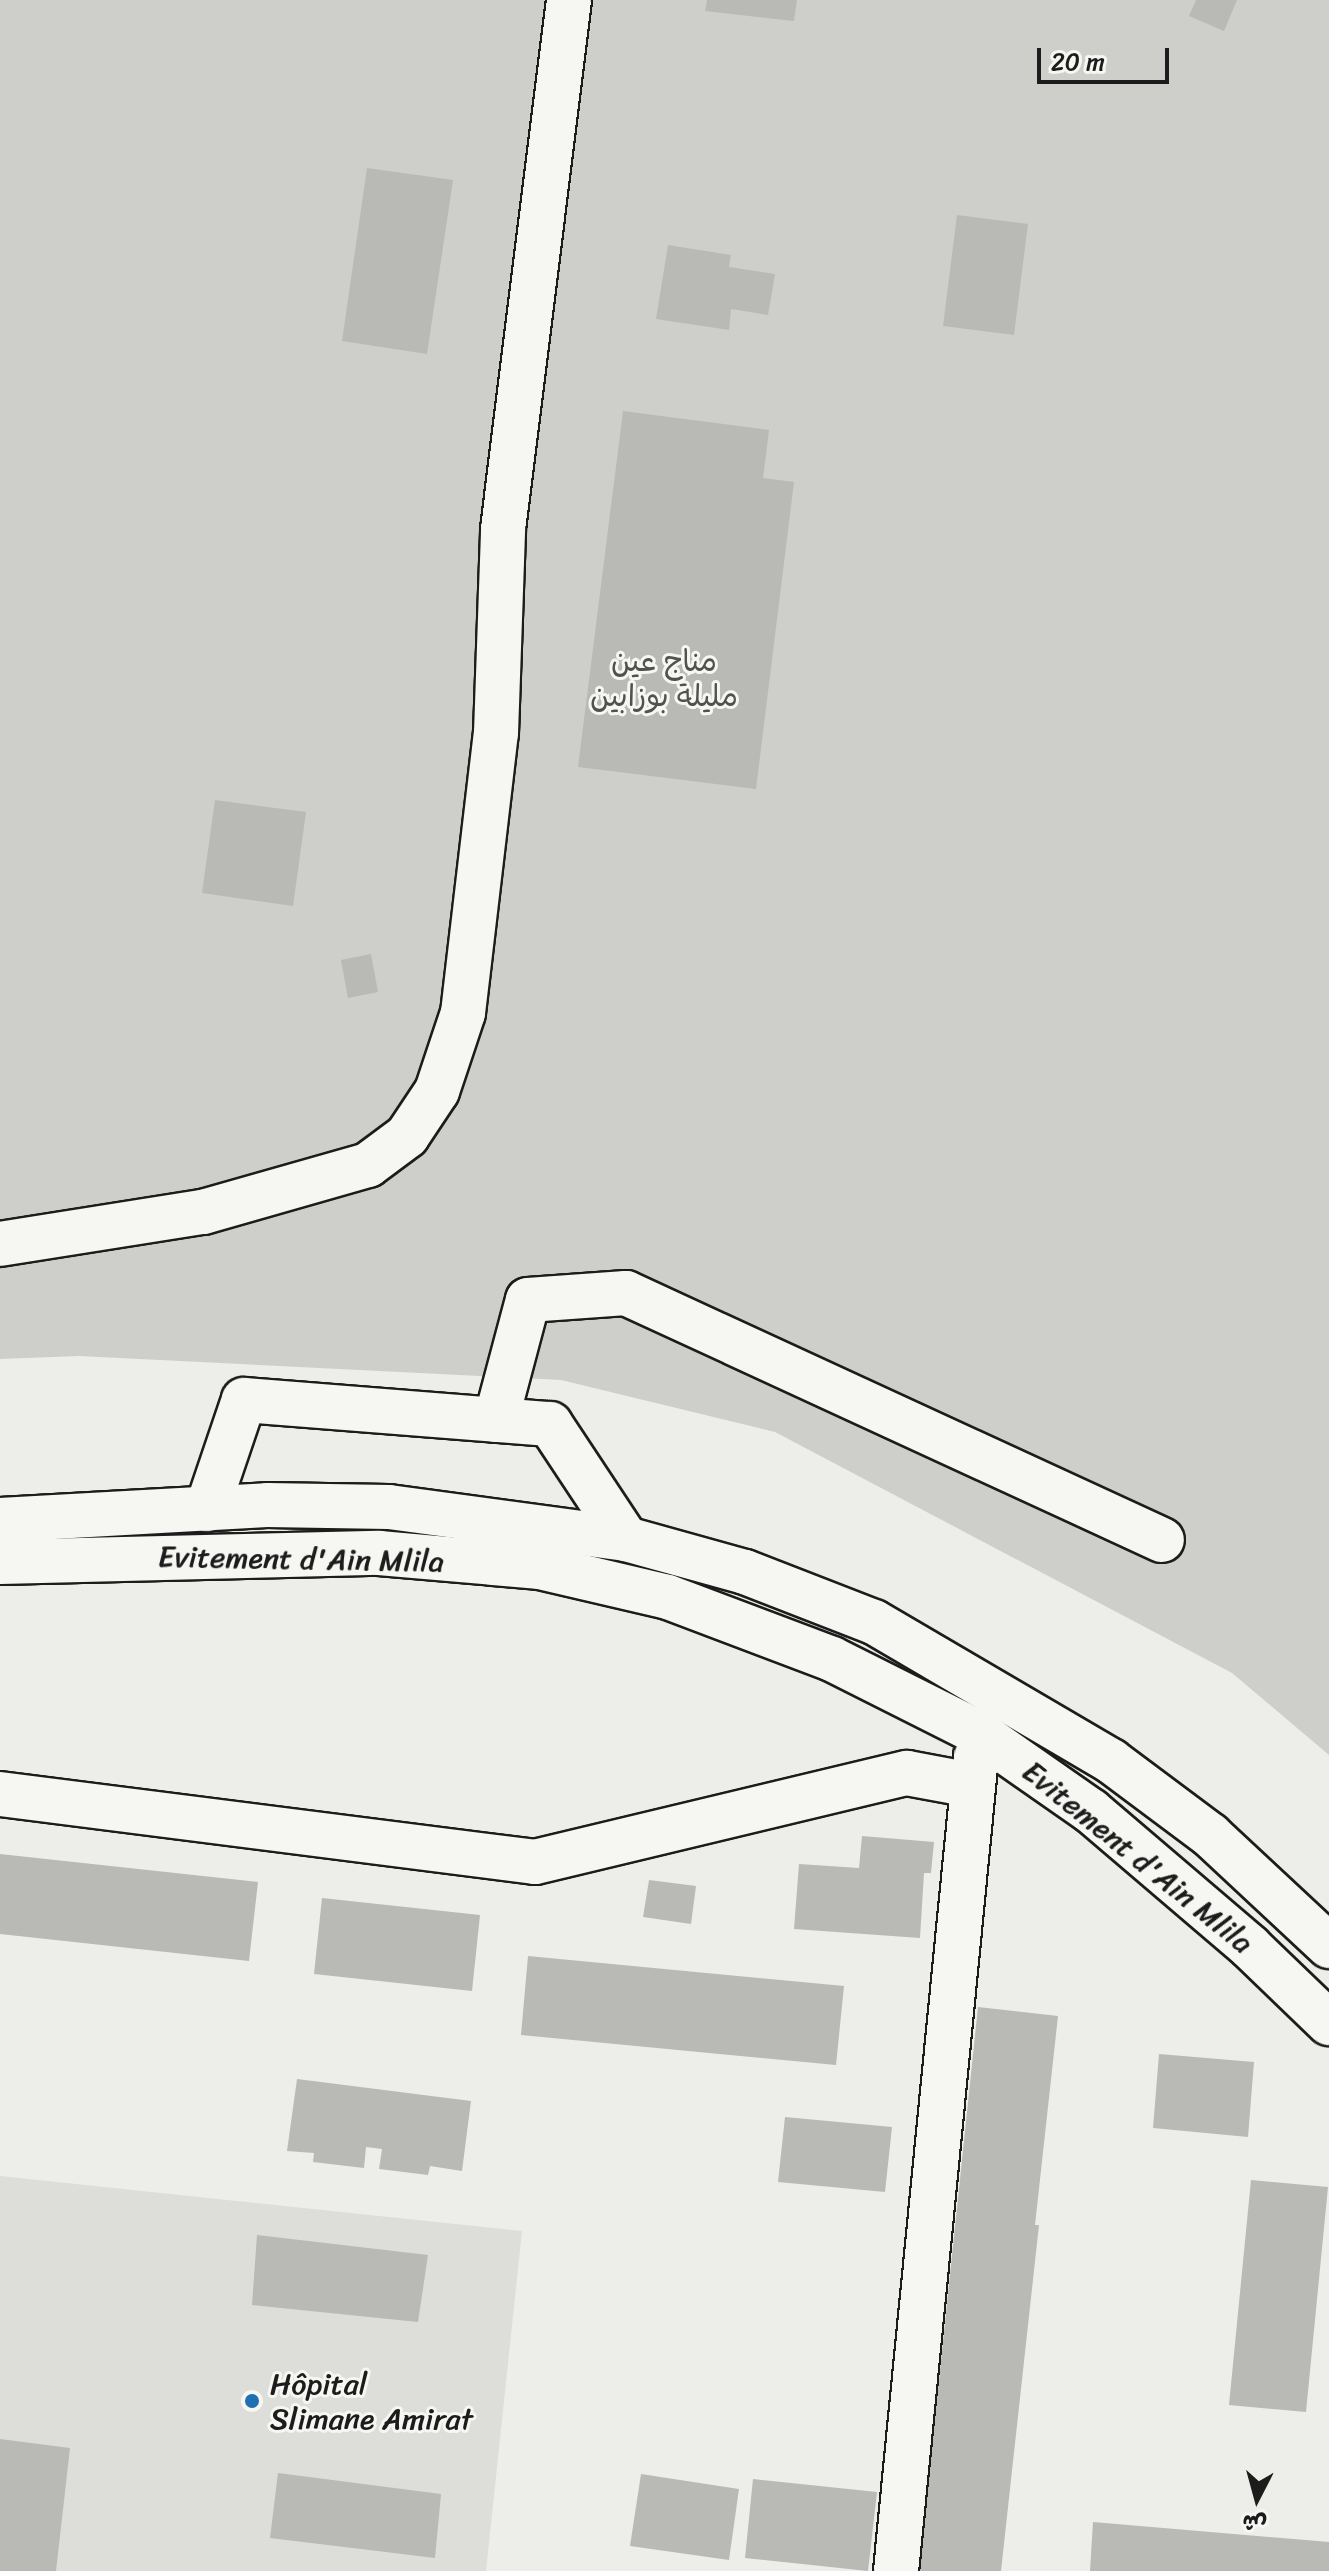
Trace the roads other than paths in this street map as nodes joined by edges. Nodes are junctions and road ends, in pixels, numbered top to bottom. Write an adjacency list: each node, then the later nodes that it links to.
1 (569, 0): 2 (main road)
2 (0, 1244)
3 (496, 1420): 4 (main road); 6 (main road); 7 (main road)
4 (207, 1509): 5 (main road, Evitement d'Ain Mlila); 6 (main road, Evitement d'Ain Mlila)
5 (0, 1520)
6 (626, 1539): 12 (main road, Evitement d'Ain Mlila)
7 (1162, 1540)
8 (0, 1562): 9 (main road, Evitement d'Ain Mlila)
9 (979, 1733): 10 (main road); 13 (main road, Evitement d'Ain Mlila)
10 (972, 1785): 11 (main road); 14 (main road)
11 (0, 1794)
12 (1329, 1946)
13 (1329, 2023)
14 (896, 2571)

